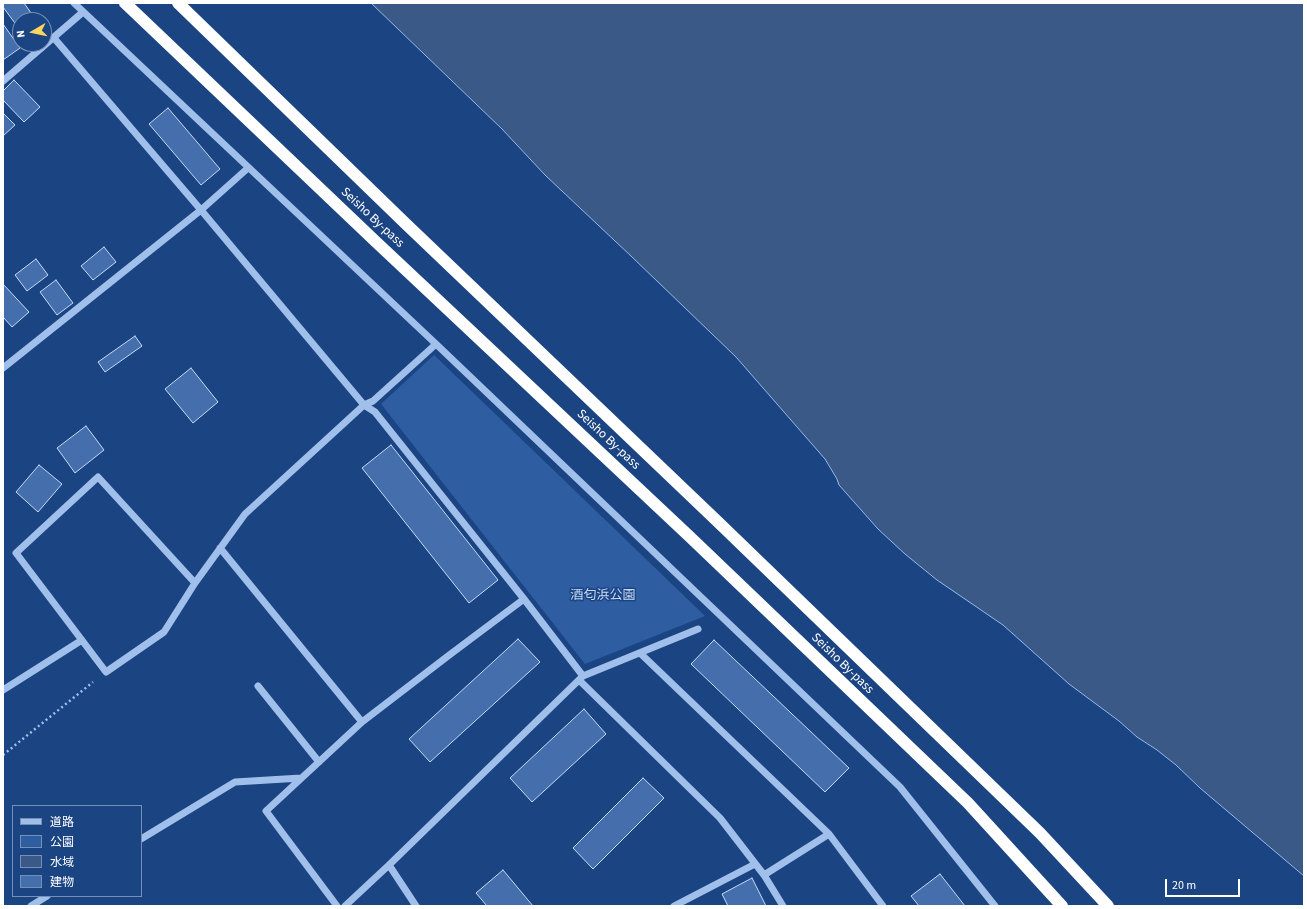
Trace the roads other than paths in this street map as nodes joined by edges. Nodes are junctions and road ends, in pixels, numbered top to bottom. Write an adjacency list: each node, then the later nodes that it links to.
1 (74, 3): 4 (street)
2 (125, 3): 38 (highway, Seisho By-pass)
3 (178, 3): 39 (highway, Seisho By-pass)
4 (83, 12): 5 (street); 7 (street)
5 (54, 38): 6 (street); 8 (street)
6 (3, 81)
7 (248, 168): 8 (street); 9 (street)
8 (201, 210): 10 (street); 11 (street)
9 (436, 344): 11 (street); 37 (street)
10 (3, 368)
11 (364, 405): 12 (street); 14 (street)
12 (220, 548): 13 (street); 21 (street)
13 (195, 583): 16 (street); 16 (street)
14 (524, 599): 18 (street); 21 (street)
15 (698, 629): 17 (street)
16 (82, 640): 20 (street)
17 (640, 653): 18 (street); 24 (street)
18 (581, 678): 26 (street); 27 (street)
19 (258, 686): 22 (street)
20 (3, 690)
21 (362, 722): 22 (street)
22 (319, 762): 23 (street)
23 (301, 778): 25 (street); 31 (street)
24 (828, 834): 28 (street); 36 (street)
25 (142, 838)
26 (389, 864): 32 (street); 33 (street)
27 (755, 864): 28 (street); 34 (street)
28 (764, 875): 35 (street)
29 (46, 897): 30 (street)
30 (31, 906)
31 (337, 906)
32 (345, 906)
33 (416, 906)
34 (674, 906)
35 (783, 906)
36 (884, 906)
37 (995, 906)
38 (1062, 906)
39 (1108, 906)

